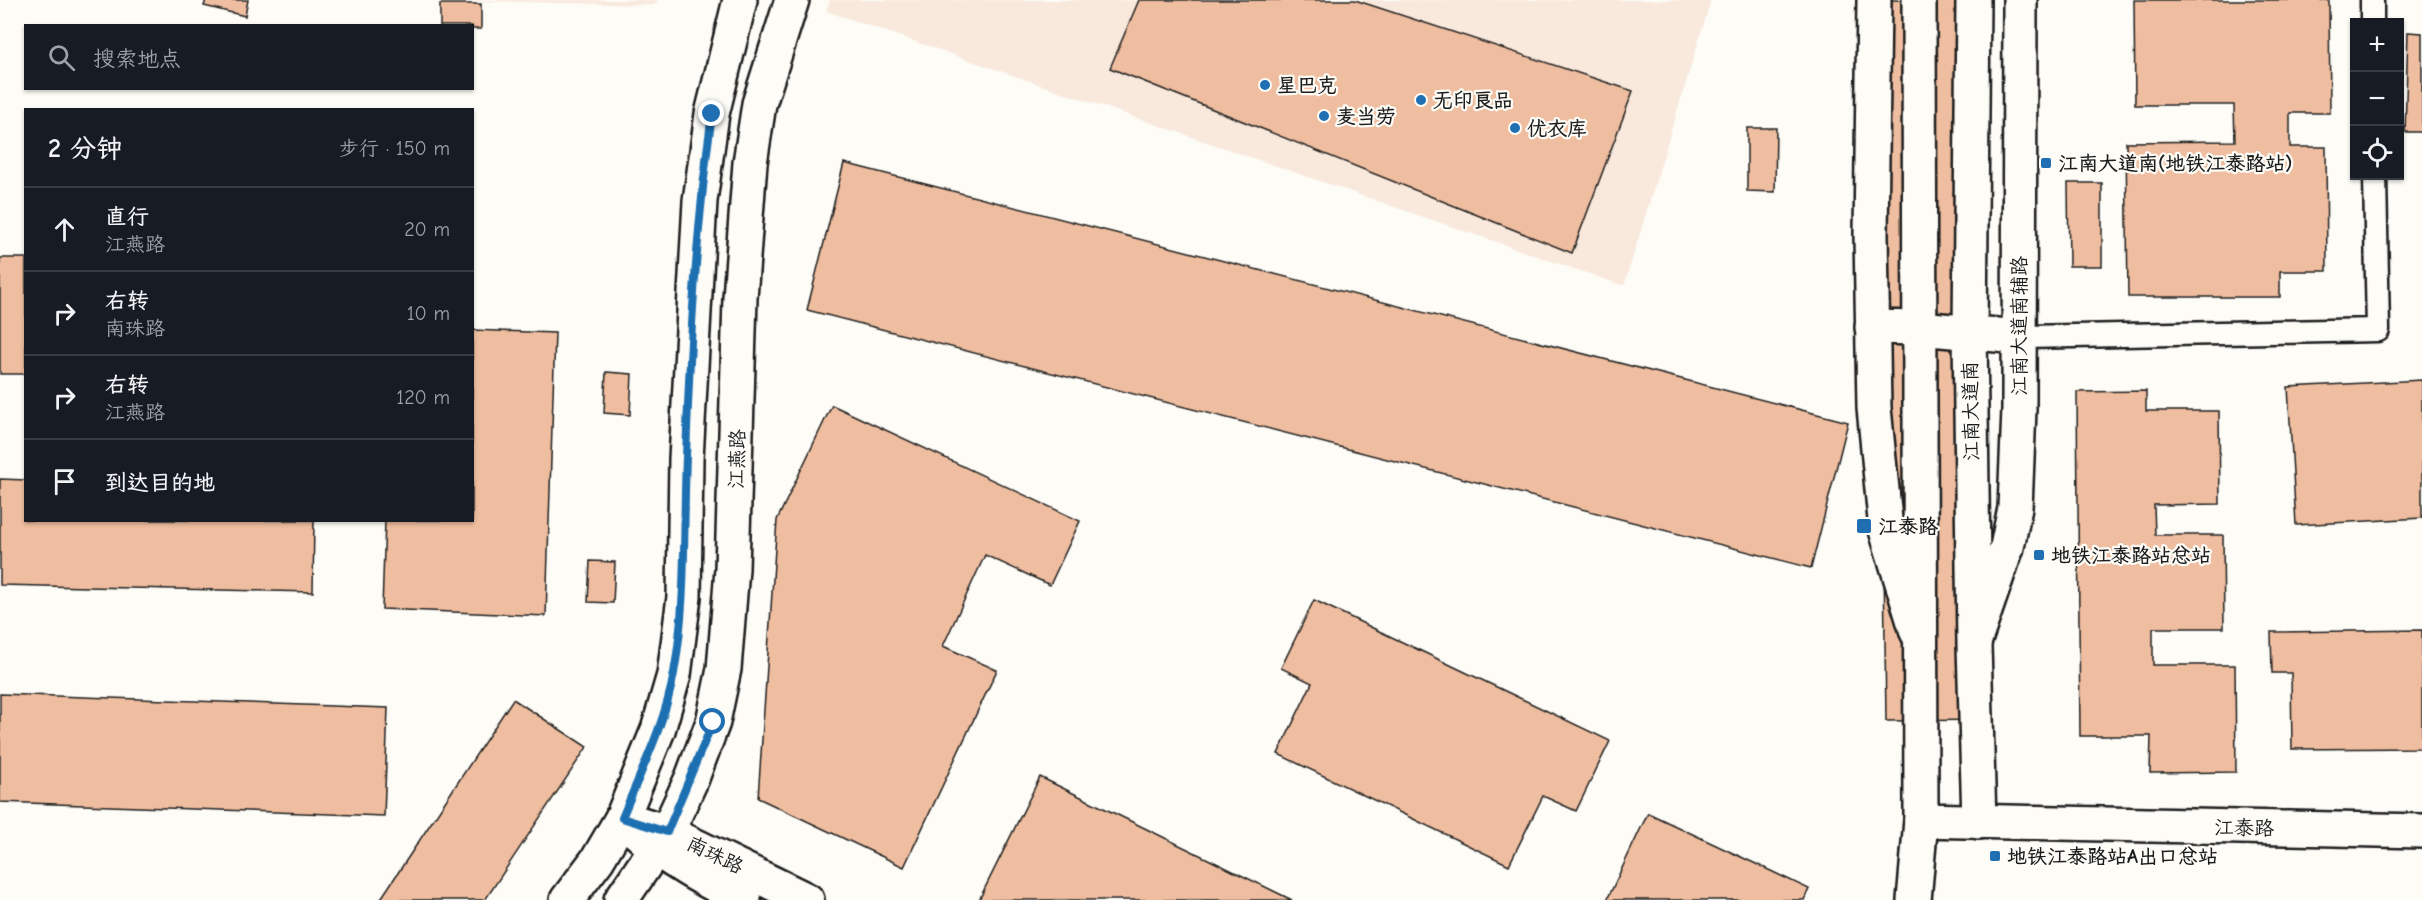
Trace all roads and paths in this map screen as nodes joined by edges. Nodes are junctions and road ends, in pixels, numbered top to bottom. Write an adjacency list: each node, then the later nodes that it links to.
1 (740, 0): 16 (street)
2 (792, 0): 20 (street, 江燕路)
3 (1874, 0): 10 (street)
4 (1919, 0): 11 (street)
5 (1973, 0): 12 (street, 江南大道南)
6 (2020, 0): 13 (street, 江南大道南辅路)
7 (2372, 0): 8 (lane)
8 (2372, 18)
9 (2375, 180): 13 (lane)
10 (1872, 327): 11 (street); 14 (street)
11 (1919, 328): 12 (street); 14 (street)
12 (1970, 332): 13 (street); 15 (street, 江南大道南)
13 (2019, 337): 15 (street, 江南大道南辅路)
14 (1919, 637): 17 (street)
15 (1974, 645): 18 (street, 江南大道南)
16 (622, 818): 20 (street, 南珠路); 21 (street)
17 (1921, 820): 18 (street, 江泰路); 25 (street)
18 (1979, 822): 19 (street, 江泰路)
19 (2422, 831)
20 (662, 841): 22 (street, 江燕路); 23 (street, 南珠路); 24 (street, 南珠路)
21 (567, 900)
22 (621, 900)
23 (744, 900)
24 (807, 900)
25 (1914, 900)

